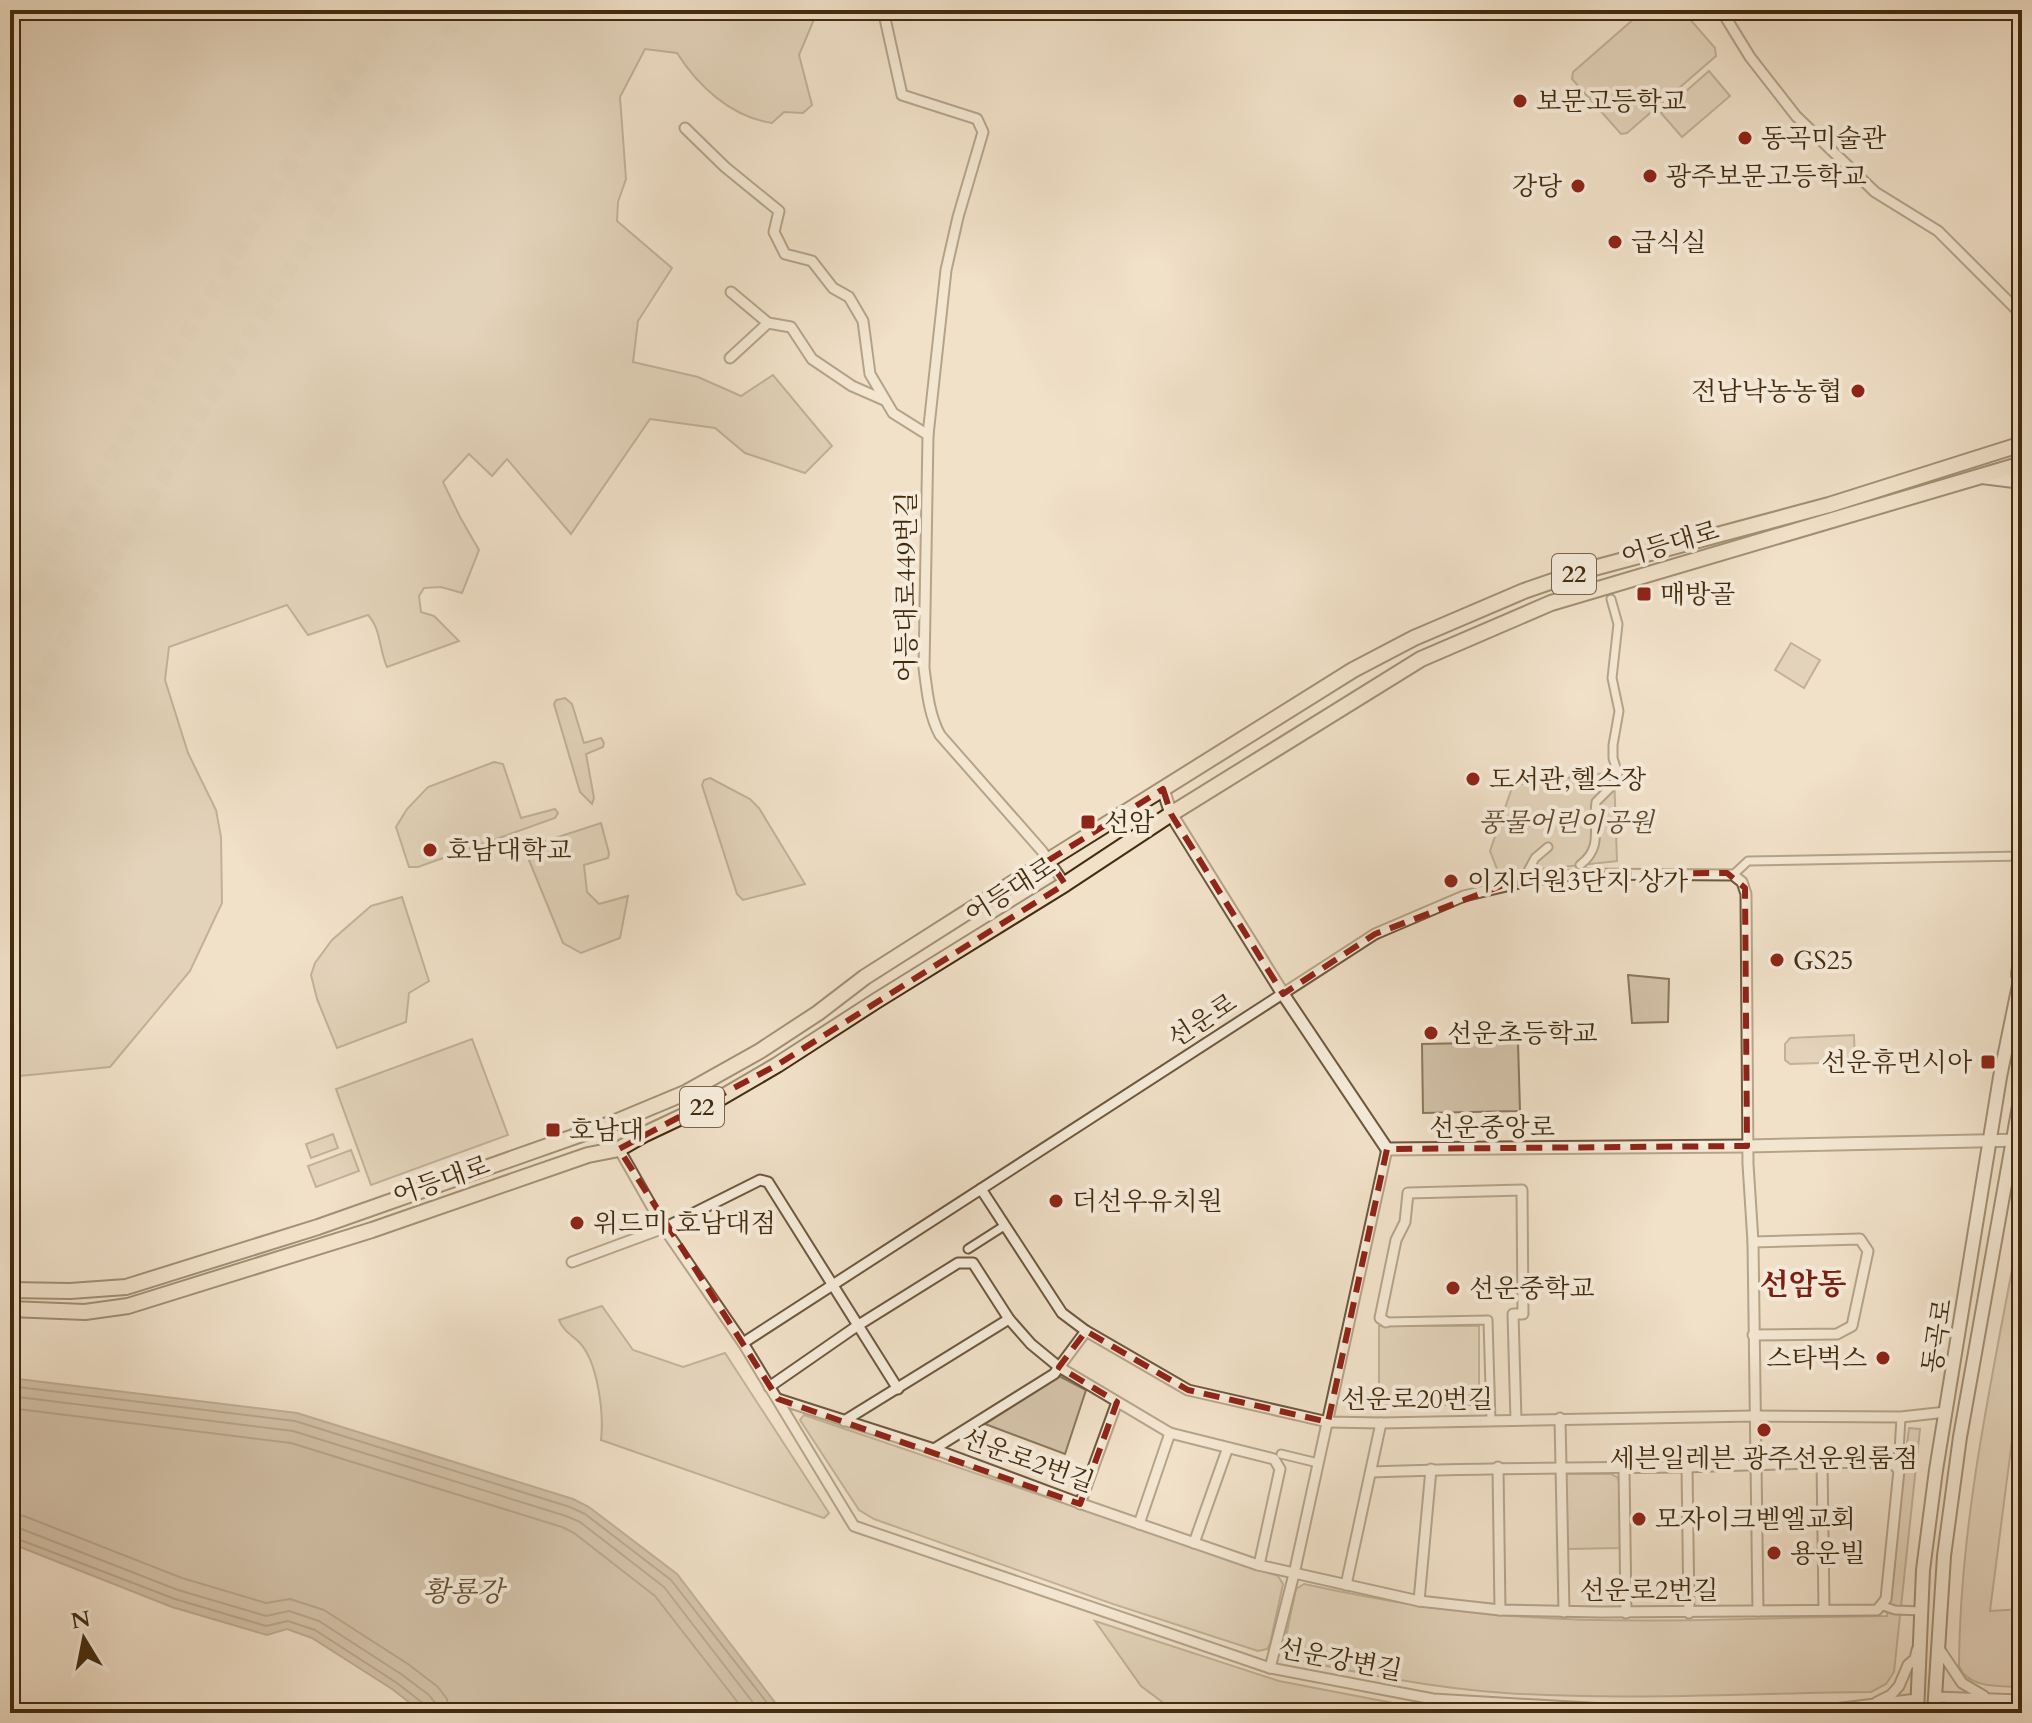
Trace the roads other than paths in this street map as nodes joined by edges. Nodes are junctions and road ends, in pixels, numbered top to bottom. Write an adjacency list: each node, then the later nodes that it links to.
1 (884, 14): 9 (street, 어등대로449번길)
2 (1726, 18): 5 (street)
3 (685, 128): 8 (street)
4 (731, 292): 6 (street)
5 (2022, 315)
6 (768, 323): 7 (street); 8 (street)
7 (730, 358)
8 (886, 401): 9 (street)
9 (928, 435): 19 (street, 어등대로449번길)
10 (2022, 444): 15 (main road, 어등대로 / 22)
11 (2022, 464): 12 (main road, 어등대로 / 22)
12 (1979, 476): 13 (main road); 16 (main road, 어등대로 / 22)
13 (2022, 482)
14 (1611, 599): 20 (street)
15 (1163, 789): 16 (street); 19 (main road, 어등대로 / 22)
16 (1171, 814): 23 (main road, 어등대로 / 22); 26 (street)
17 (1548, 847): 21 (street)
18 (2022, 856): 22 (street)
19 (1049, 860): 23 (street, 어등대로449번길); 41 (main road, 어등대로 / 22)
20 (1580, 865)
21 (1528, 871)
22 (1733, 875): 26 (street, 선운로); 31 (street)
23 (1065, 884): 32 (main road, 어등대로 / 22)
24 (2022, 942): 27 (main road)
25 (2022, 970): 27 (main road, 동곡로)
26 (1283, 994): 33 (street); 34 (street, 선운로)
27 (2016, 997): 30 (main road, 동곡로)
28 (2021, 1096): 29 (main road, 동곡로)
29 (2017, 1140): 30 (street, 선운중앙로); 93 (main road, 동곡로)
30 (1990, 1142): 31 (street, 선운중앙로); 54 (main road, 동곡로)
31 (1747, 1146): 33 (street, 선운중앙로); 37 (street)
32 (619, 1149): 36 (street); 42 (main road, 어등대로 / 22)
33 (1387, 1149): 61 (street)
34 (981, 1189): 35 (street, 선운로20번길); 40 (street, 선운로)
35 (1004, 1226): 38 (street); 46 (street, 선운로20번길)
36 (664, 1228): 39 (street); 40 (street); 48 (street)
37 (1753, 1242): 47 (street); 47 (street)
38 (968, 1249)
39 (572, 1262)
40 (832, 1285): 45 (street); 48 (street, 선운로)
41 (10, 1290)
42 (10, 1309)
43 (1009, 1319): 45 (street); 49 (street); 51 (street)
44 (1386, 1322): 58 (street); 60 (street)
45 (857, 1326): 50 (street); 51 (street)
46 (1086, 1331): 49 (street); 61 (street, 선운로20번길)
47 (1753, 1335): 55 (street)
48 (743, 1343): 50 (street)
49 (1059, 1367): 53 (street); 64 (street)
50 (769, 1387): 52 (street)
51 (898, 1389): 59 (street)
52 (778, 1399): 59 (street, 선운로2번길); 94 (street, 선운강변길)
53 (1117, 1402): 63 (street); 77 (street)
54 (1946, 1412): 56 (street, 선운로20번길); 88 (main road, 동곡로)
55 (1754, 1416): 56 (street, 선운로20번길); 57 (street, 선운로20번길); 69 (street)
56 (1901, 1417): 70 (street)
57 (1560, 1418): 58 (street, 선운로20번길); 73 (street)
58 (1516, 1420): 60 (street, 선운로20번길)
59 (844, 1421): 64 (street, 선운로2번길)
60 (1491, 1421): 62 (street, 선운로20번길)
61 (1328, 1422): 62 (street, 선운로20번길); 68 (street)
62 (1381, 1423): 76 (street)
63 (1170, 1433): 65 (street); 78 (street)
64 (934, 1449): 77 (street, 선운로2번길)
65 (1227, 1450): 79 (street); 80 (street)
66 (1281, 1454): 68 (street)
67 (1822, 1462): 69 (street); 70 (street); 86 (street)
68 (1318, 1463): 81 (street)
69 (1754, 1464): 71 (street); 87 (street)
70 (1895, 1465): 84 (street)
71 (1687, 1466): 74 (street); 91 (street)
72 (1498, 1467): 73 (street); 75 (street); 85 (street)
73 (1561, 1467): 74 (street); 89 (street)
74 (1624, 1467): 90 (street)
75 (1431, 1469): 76 (street); 83 (street)
76 (1371, 1472): 82 (street)
77 (1080, 1504): 78 (street, 선운로2번길)
78 (1139, 1524): 79 (street, 선운로2번길)
79 (1194, 1543): 80 (street, 선운로2번길)
80 (1259, 1565): 81 (street, 선운로2번길)
81 (1294, 1574): 82 (street, 선운로2번길); 94 (street)
82 (1346, 1585): 83 (street, 선운로2번길)
83 (1419, 1601): 85 (street, 선운로2번길)
84 (1883, 1606): 86 (street, 선운로2번길); 88 (street)
85 (1500, 1610): 89 (street, 선운로2번길)
86 (1824, 1610): 87 (street, 선운로2번길)
87 (1758, 1611): 91 (street, 선운로2번길)
88 (1922, 1611): 92 (main road, 동곡로)
89 (1564, 1612): 90 (street, 선운로2번길)
90 (1626, 1613): 91 (street, 선운로2번길)
91 (1689, 1613)
92 (1921, 1630): 98 (main road, 동곡로); 99 (street)
93 (1938, 1646): 95 (main road, 동곡로); 97 (street)
94 (1270, 1668): 100 (street, 선운강변길)
95 (1935, 1697): 97 (street); 101 (main road, 동곡로)
96 (2022, 1700): 97 (street)
97 (1994, 1701): 102 (street)
98 (1917, 1706): 99 (street, 선운강변길)
99 (1863, 1708): 100 (street, 선운강변길)
100 (1835, 1711)
101 (1934, 1713)
102 (1988, 1713)

